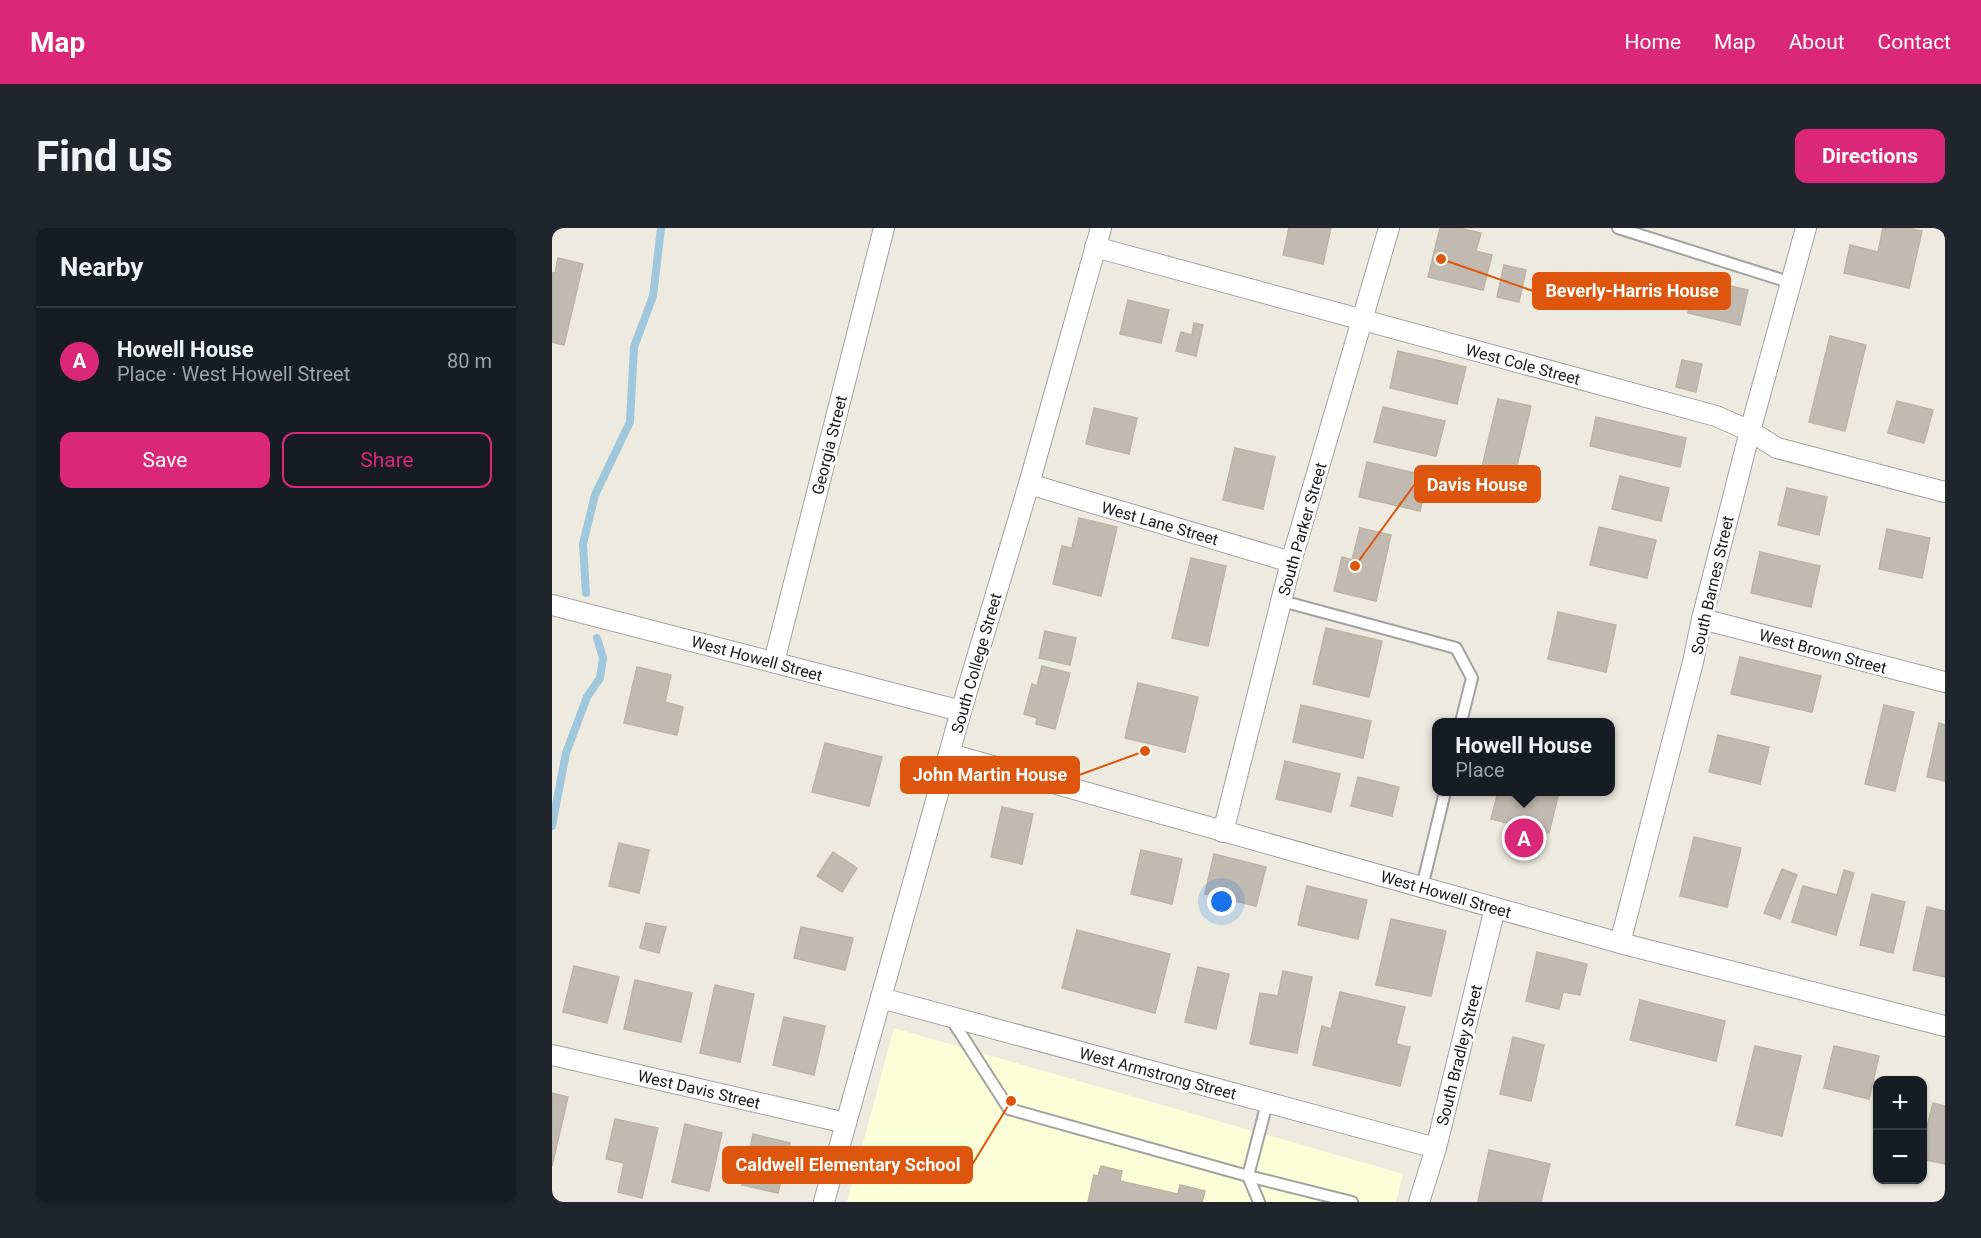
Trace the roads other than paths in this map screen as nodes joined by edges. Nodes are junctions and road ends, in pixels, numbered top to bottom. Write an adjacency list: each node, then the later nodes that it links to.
1 (884, 228): 16 (street, Georgia Street)
2 (1101, 228): 6 (street, South College Street)
3 (1389, 228): 8 (street, South Parker Street)
4 (1618, 228): 7 (lane)
5 (1806, 228): 7 (street, South Barnes Street)
6 (1095, 247): 8 (street, West Cole Street); 10 (street, South College Street)
7 (1789, 282): 9 (street, South Barnes Street)
8 (1362, 321): 9 (street, West Cole Street); 12 (street, South Parker Street)
9 (1750, 431): 11 (street, West Cole Street); 15 (street, South Barnes Street)
10 (1029, 484): 12 (street, West Lane Street); 18 (street, South College Street)
11 (1945, 492)
12 (1291, 562): 13 (street, South Parker Street)
13 (1282, 601): 19 (lane); 22 (street, South Parker Street)
14 (552, 605): 16 (street, West Howell Street)
15 (1702, 619): 17 (street, West Brown Street); 25 (street, South Barnes Street)
16 (774, 662): 18 (street, West Howell Street)
17 (1945, 682)
18 (961, 711): 20 (street, South College Street)
19 (1462, 718)
20 (950, 754): 22 (street, West Howell Street); 26 (street, South College Street)
21 (1444, 796): 23 (lane)
22 (1223, 832): 23 (street, West Howell Street)
23 (1422, 887): 24 (street, West Howell Street)
24 (1496, 908): 25 (street, West Howell Street); 32 (street, South Bradley Street)
25 (1620, 943): 28 (street, West Howell Street)
26 (881, 998): 27 (street, West Armstrong Street); 31 (street, South College Street)
27 (950, 1017): 30 (street, West Armstrong Street); 33 (lane)
28 (1945, 1026)
29 (552, 1055): 31 (street, West Davis Street)
30 (1268, 1103): 32 (street, West Armstrong Street); 33 (lane)
31 (846, 1124): 34 (street, South College Street)
32 (1436, 1148): 37 (street, South Bradley Street)
33 (1248, 1176): 35 (lane); 36 (lane)
34 (825, 1202)
35 (1259, 1202)
36 (1352, 1202)
37 (1419, 1202)

